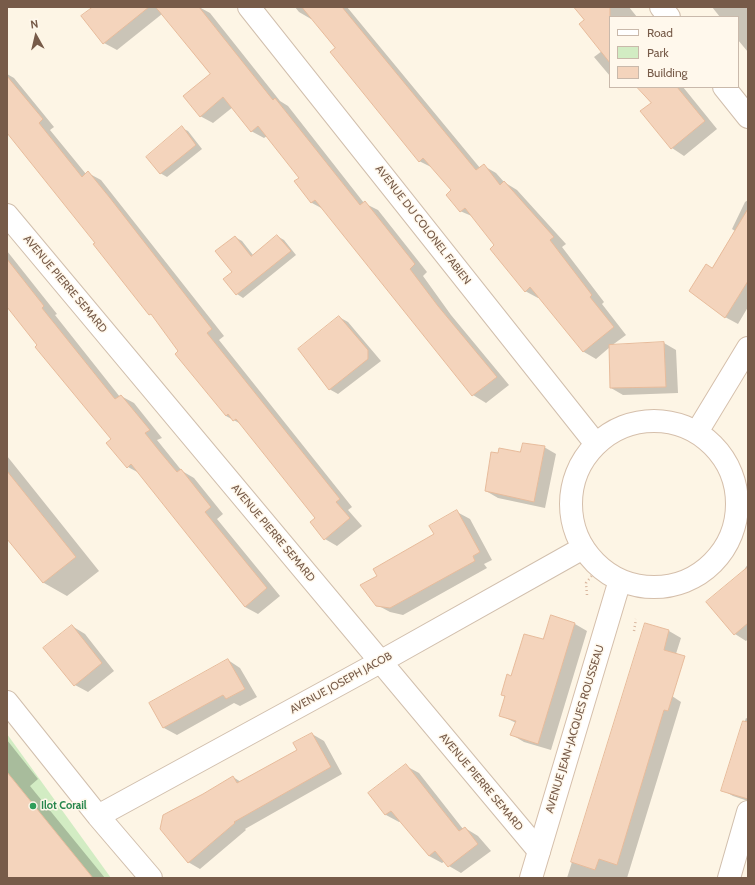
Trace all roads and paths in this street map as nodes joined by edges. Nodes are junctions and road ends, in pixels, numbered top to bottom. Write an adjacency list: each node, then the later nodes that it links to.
1 (249, 7): 9 (street, AVENUE DU COLONEL FABIEN)
2 (661, 7): 3 (street)
3 (668, 16)
4 (725, 88): 5 (street)
5 (748, 117)
6 (7, 215): 12 (street, AVENUE PIERRE SEMARD)
7 (748, 348): 8 (street)
8 (696, 432): 9 (street); 11 (street)
9 (596, 444): 10 (street)
10 (583, 548): 11 (street); 12 (street, AVENUE JOSEPH JACOB)
11 (620, 580): 16 (street, AVENUE JEAN-JACQUES ROUSSEAU)
12 (380, 662): 15 (street, AVENUE JOSEPH JACOB); 16 (street, AVENUE PIERRE SEMARD)
13 (7, 702): 15 (street)
14 (748, 812): 19 (street)
15 (98, 816): 17 (street)
16 (539, 851): 18 (street, AVENUE JEAN-JACQUES ROUSSEAU)
17 (151, 878)
18 (531, 878)
19 (729, 878)

